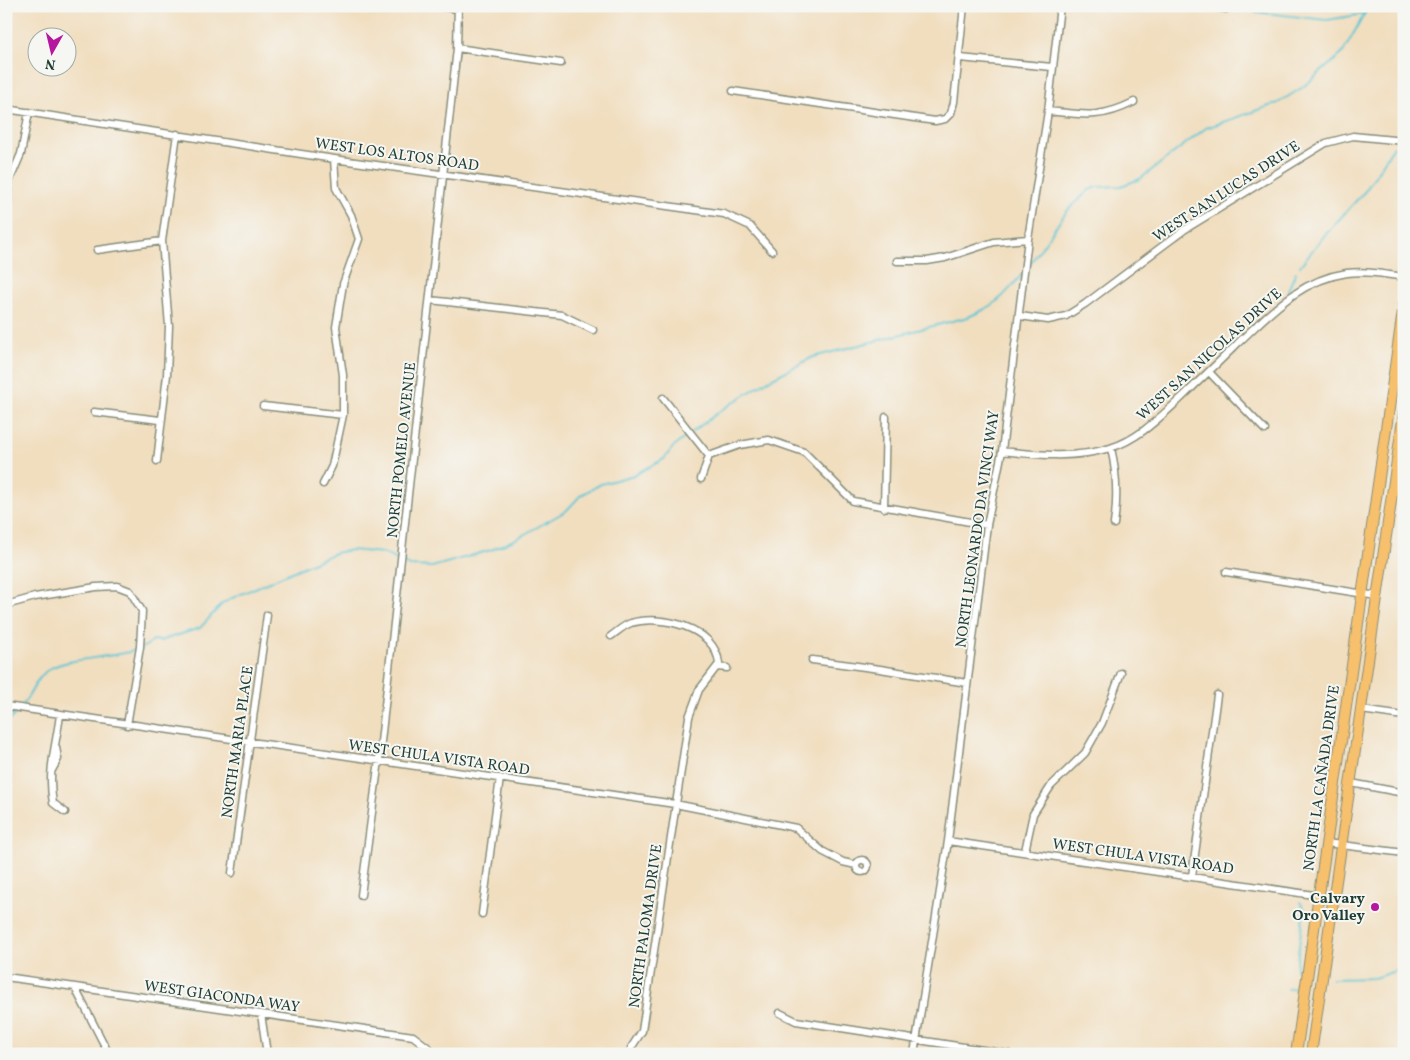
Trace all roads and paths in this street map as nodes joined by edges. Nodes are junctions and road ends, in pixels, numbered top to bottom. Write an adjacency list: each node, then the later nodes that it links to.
1 (437, 6): 6 (street)
2 (964, 6): 8 (street)
3 (1060, 6): 10 (street, NORTH LEONARDO DA VINCI WAY)
4 (1206, 6): 5 (street)
5 (1235, 6)
6 (458, 8): 7 (street, NORTH POMELO AVENUE)
7 (457, 48): 9 (street); 19 (street, NORTH POMELO AVENUE)
8 (960, 58): 10 (street); 11 (street)
9 (561, 63)
10 (1052, 67): 14 (street, NORTH LEONARDO DA VINCI WAY)
11 (733, 91)
12 (1134, 102): 14 (street)
13 (6, 109): 15 (street, WEST LOS ALTOS ROAD)
14 (1048, 111): 21 (street, NORTH LEONARDO DA VINCI WAY)
15 (29, 112): 16 (street, WEST LOS ALTOS ROAD); 20 (street)
16 (176, 134): 18 (street, WEST LOS ALTOS ROAD); 22 (street)
17 (1404, 141): 29 (street, WEST SAN LUCAS DRIVE)
18 (334, 159): 19 (street, WEST LOS ALTOS ROAD); 37 (street)
19 (442, 172): 24 (street, WEST LOS ALTOS ROAD); 27 (street, NORTH POMELO AVENUE)
20 (6, 238)
21 (1028, 239): 25 (street); 29 (street, NORTH LEONARDO DA VINCI WAY)
22 (162, 241): 23 (street); 39 (street)
23 (98, 250)
24 (772, 252)
25 (898, 261)
26 (1404, 276): 32 (street, WEST SAN NICOLAS DRIVE)
27 (430, 300): 31 (street); 68 (street, NORTH POMELO AVENUE)
28 (1404, 304): 30 (main road, NORTH LA CAÑADA DRIVE)
29 (1020, 316): 42 (street, NORTH LEONARDO DA VINCI WAY)
30 (1403, 317): 51 (main road, NORTH LA CAÑADA DRIVE)
31 (593, 330)
32 (1209, 372): 40 (street); 41 (street, WEST SAN NICOLAS DRIVE)
33 (663, 398): 43 (street)
34 (263, 406): 37 (street)
35 (94, 412): 39 (street)
36 (1404, 412): 52 (main road, NORTH LA CAÑADA DRIVE)
37 (343, 415): 46 (street)
38 (886, 417): 47 (street)
39 (160, 420): 44 (street)
40 (1265, 430)
41 (1110, 448): 42 (street, WEST SAN NICOLAS DRIVE); 49 (street)
42 (1002, 450): 48 (street, NORTH LEONARDO DA VINCI WAY)
43 (709, 456): 45 (street); 47 (street)
44 (157, 461)
45 (701, 479)
46 (323, 484)
47 (884, 508): 48 (street)
48 (987, 524): 60 (street, NORTH LEONARDO DA VINCI WAY)
49 (1114, 524)
50 (1226, 572): 51 (street)
51 (1362, 595): 52 (street); 75 (main road, NORTH LA CAÑADA DRIVE)
52 (1377, 596): 63 (main road, NORTH LA CAÑADA DRIVE)
53 (6, 605): 66 (street)
54 (267, 615): 67 (street, NORTH MARIA PLACE)
55 (611, 636): 57 (street)
56 (812, 660): 60 (street)
57 (718, 667): 58 (street); 72 (street, NORTH PALOMA DRIVE)
58 (727, 668)
59 (1121, 673): 77 (street)
60 (967, 683): 74 (street, NORTH LEONARDO DA VINCI WAY)
61 (1217, 695): 81 (street)
62 (6, 706): 64 (street, WEST CHULA VISTA ROAD)
63 (1361, 710): 65 (street); 70 (main road, NORTH LA CAÑADA DRIVE)
64 (60, 715): 66 (street, WEST CHULA VISTA ROAD); 73 (street)
65 (1404, 716)
66 (127, 725): 67 (street, WEST CHULA VISTA ROAD)
67 (249, 743): 68 (street, WEST CHULA VISTA ROAD); 80 (street, NORTH MARIA PLACE)
68 (379, 760): 69 (street, WEST CHULA VISTA ROAD); 82 (street, NORTH POMELO AVENUE)
69 (500, 778): 72 (street, WEST CHULA VISTA ROAD); 85 (street)
70 (1350, 783): 71 (street); 76 (main road, NORTH LA CAÑADA DRIVE)
71 (1404, 793)
72 (675, 804): 79 (street, WEST CHULA VISTA ROAD); 91 (street, NORTH PALOMA DRIVE)
73 (65, 812)
74 (948, 841): 77 (street, WEST CHULA VISTA ROAD); 90 (street, NORTH LEONARDO DA VINCI WAY)
75 (1326, 843): 76 (street); 83 (main road, NORTH LA CAÑADA DRIVE)
76 (1341, 845): 78 (street); 84 (main road, NORTH LA CAÑADA DRIVE)
77 (1025, 851): 81 (street, WEST CHULA VISTA ROAD)
78 (1404, 853)
79 (856, 865)
80 (232, 873)
81 (1192, 876): 83 (street, WEST CHULA VISTA ROAD)
82 (362, 895)
83 (1319, 896): 84 (street, WEST CHULA VISTA ROAD); 97 (main road, NORTH LA CAÑADA DRIVE)
84 (1334, 898): 98 (main road, NORTH LA CAÑADA DRIVE)
85 (482, 914)
86 (6, 977): 87 (street, WEST GIACONDA WAY)
87 (75, 988): 89 (street, WEST GIACONDA WAY); 93 (street)
88 (780, 1013): 90 (street)
89 (261, 1014): 92 (street, WEST GIACONDA WAY); 94 (street)
90 (915, 1040): 95 (street, NORTH LEONARDO DA VINCI WAY); 96 (street)
91 (631, 1048)
92 (431, 1051)
93 (109, 1054)
94 (267, 1054)
95 (914, 1054)
96 (1008, 1054)
97 (1296, 1054)
98 (1311, 1054)

